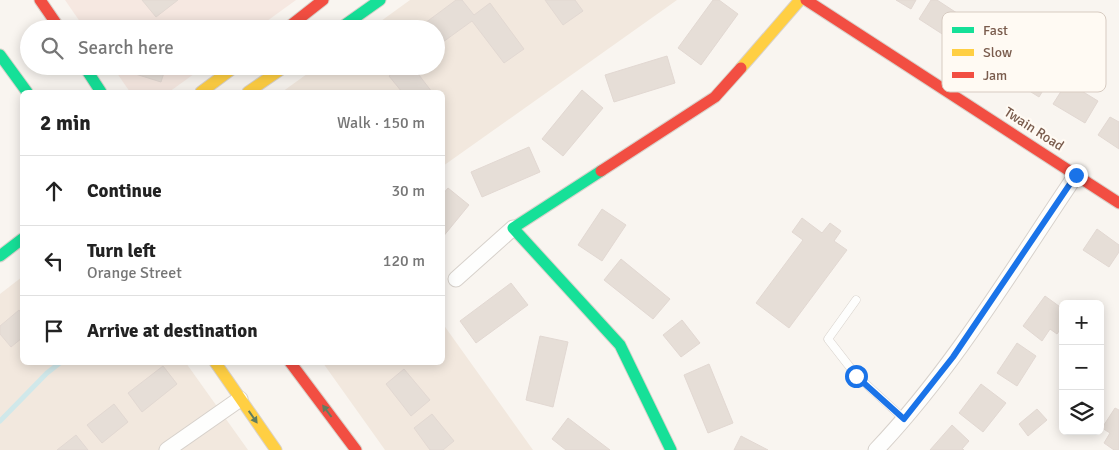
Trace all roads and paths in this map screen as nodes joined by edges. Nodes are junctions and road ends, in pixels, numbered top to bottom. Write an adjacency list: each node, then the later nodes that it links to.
1 (40, 0): 6 (street)
2 (323, 0): 7 (street)
3 (380, 0): 8 (street)
4 (800, 0): 21 (street)
5 (806, 0): 13 (street, Twain Road)
6 (54, 20)
7 (297, 20)
8 (352, 20)
9 (0, 55): 14 (street)
10 (90, 75): 15 (street)
11 (224, 75): 16 (street)
12 (273, 75): 17 (street)
13 (942, 88)
14 (26, 90)
15 (100, 90)
16 (204, 90)
17 (251, 90)
18 (948, 92): 19 (street, Twain Road)
19 (1076, 175): 20 (street, Twain Road); 29 (street)
20 (1119, 202)
21 (513, 228): 24 (street); 33 (street)
22 (20, 240): 23 (street)
23 (0, 256)
24 (456, 279)
25 (856, 300): 29 (lane)
26 (217, 365): 28 (street)
27 (292, 365): 32 (street, one-way to 27)
28 (240, 400): 30 (street); 31 (street, one-way to 31)
29 (904, 419): 34 (street)
30 (167, 450)
31 (276, 450)
32 (356, 450)
33 (670, 450)
34 (876, 450)

